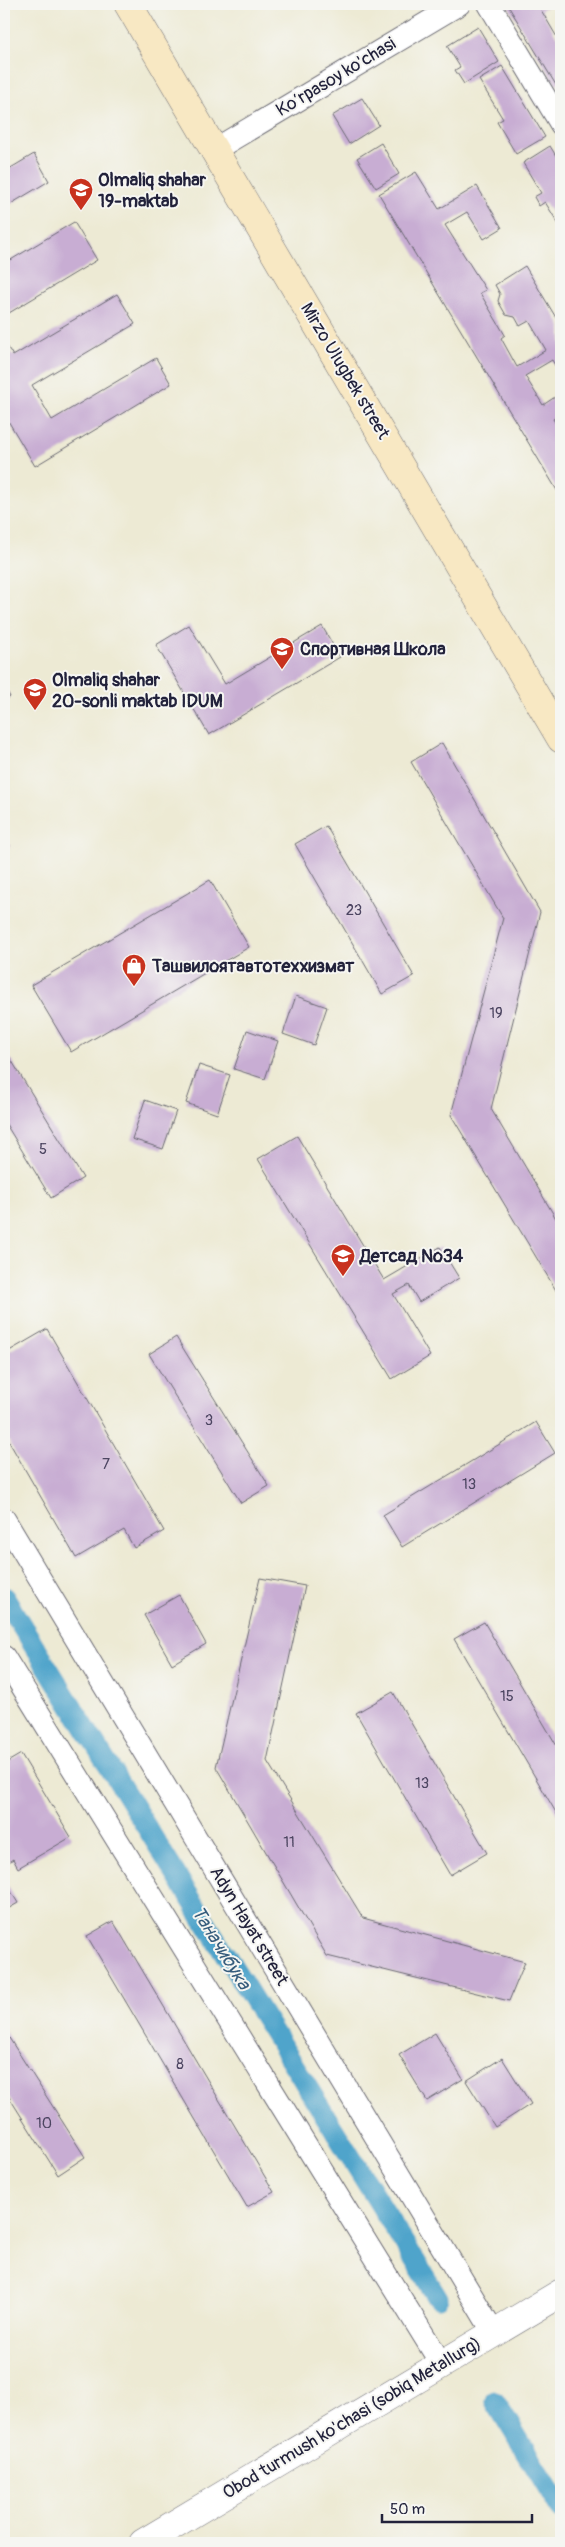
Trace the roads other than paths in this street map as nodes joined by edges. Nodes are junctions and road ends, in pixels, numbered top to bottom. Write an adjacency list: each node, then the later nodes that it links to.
1 (128, 4): 5 (main road, Mirzo Ulugbek street)
2 (459, 4): 5 (street, Ko‘rpasoy ko'chasi)
3 (489, 4): 4 (street)
4 (561, 124)
5 (214, 150): 6 (main road, Mirzo Ulugbek street)
6 (561, 739)
7 (4, 1519): 10 (street, Adyn Hayat street)
8 (4, 1657): 11 (street)
9 (561, 2293): 10 (street, Obod turmush ko'chasi (sobiq Metallurg))
10 (494, 2333): 11 (street, Obod turmush ko'chasi (sobiq Metallurg))
11 (442, 2365): 12 (street, Obod turmush ko'chasi (sobiq Metallurg))
12 (143, 2543)

